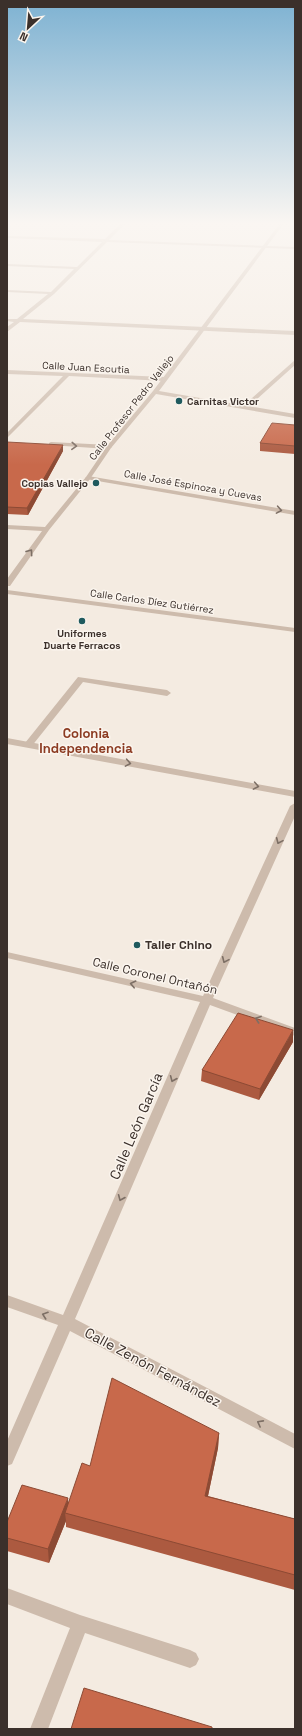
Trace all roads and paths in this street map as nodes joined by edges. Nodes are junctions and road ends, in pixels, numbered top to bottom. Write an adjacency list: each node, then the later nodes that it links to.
1 (40, 303): 4 (street)
2 (222, 303): 5 (street, Calle Profesor Pedro Vallejo)
3 (7, 320): 4 (street)
4 (19, 320): 5 (street); 6 (street)
5 (203, 329): 7 (street); 11 (street, Calle Profesor Pedro Vallejo)
6 (7, 330)
7 (295, 333)
8 (295, 362): 13 (street)
9 (7, 372): 10 (street, Calle Juan Escutia)
10 (67, 375): 11 (street, Calle Juan Escutia); 15 (street)
11 (164, 379): 12 (street, Calle Profesor Pedro Vallejo)
12 (155, 392): 13 (street); 17 (street, Calle Profesor Pedro Vallejo)
13 (245, 407): 14 (street)
14 (295, 416)
15 (7, 436)
16 (46, 444): 17 (street, one-way to 17)
17 (109, 447): 18 (street, Calle Profesor Pedro Vallejo)
18 (88, 478): 19 (street, Calle José Espinoza y Cuevas, one-way to 19); 21 (street, Calle Profesor Pedro Vallejo)
19 (295, 512)
20 (7, 527): 21 (street)
21 (47, 528): 22 (street, Calle Profesor Pedro Vallejo, one-way to 21)
22 (7, 584)
23 (7, 592): 24 (street, Calle Carlos Díez Gutiérrez)
24 (295, 630)
25 (167, 693): 27 (street)
26 (7, 741): 27 (street)
27 (28, 745): 28 (street, one-way to 28)
28 (295, 794)
29 (295, 806): 31 (street, Calle León García, one-way to 31)
30 (7, 955): 31 (street, Calle Coronel Ontañón, one-way to 30)
31 (207, 1000): 32 (street, Calle Coronel Ontañón, one-way to 31); 34 (street, Calle León García, one-way to 34)
32 (295, 1032)
33 (7, 1302): 34 (street, Calle Zenón Fernández, one-way to 33)
34 (67, 1322): 35 (street, Calle Zenón Fernández, one-way to 34); 36 (street, Calle León García)
35 (295, 1442)
36 (7, 1459)
37 (7, 1596): 38 (street)
38 (80, 1623): 39 (street); 40 (street)
39 (190, 1659)
40 (39, 1729)

